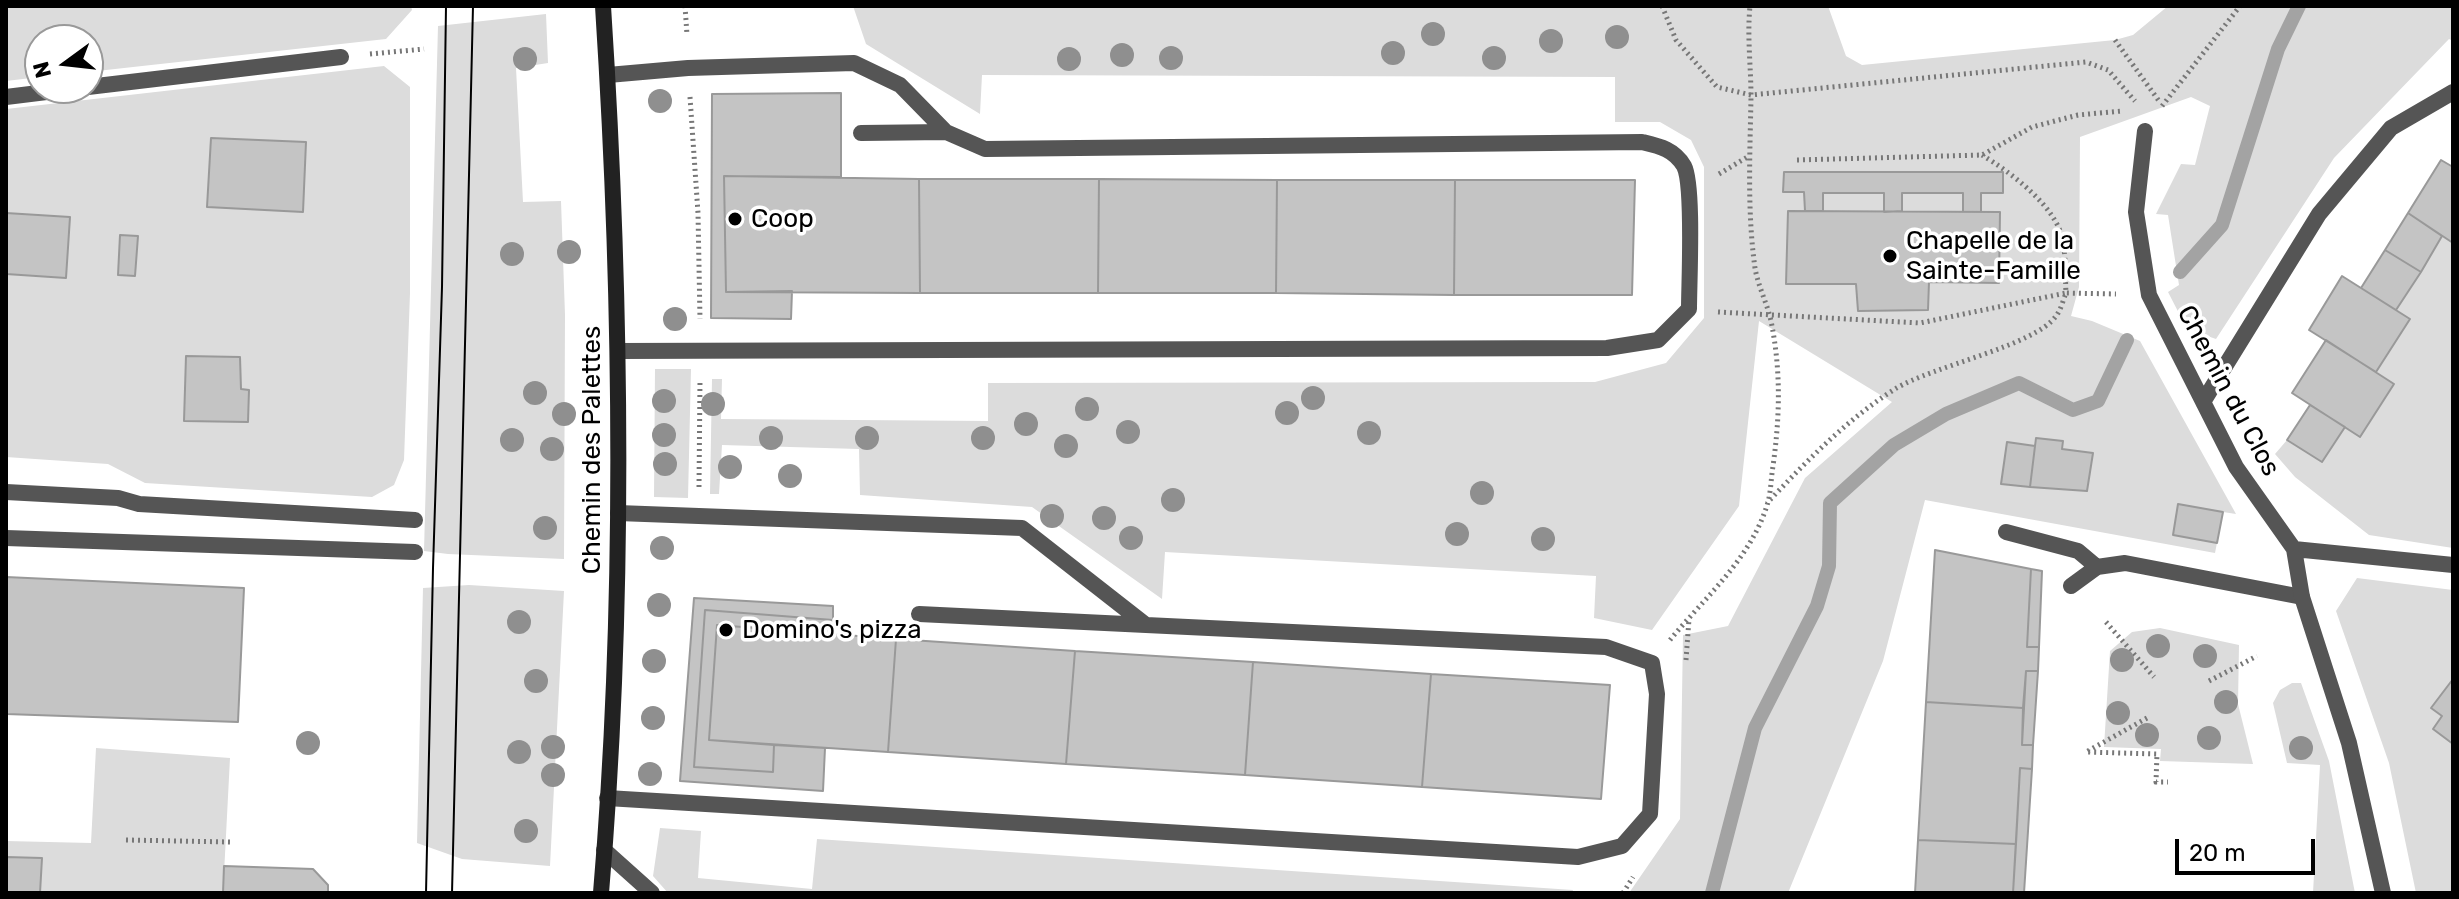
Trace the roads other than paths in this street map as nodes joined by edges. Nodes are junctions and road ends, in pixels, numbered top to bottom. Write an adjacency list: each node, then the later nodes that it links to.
1 (603, 6): 3 (street, Chemin des Palettes)
2 (341, 57): 4 (street)
3 (608, 75): 7 (street); 9 (street, Chemin des Palettes)
4 (104, 85)
5 (2453, 92): 10 (street)
6 (2145, 131): 10 (street, Chemin du Clos)
7 (946, 132): 8 (street); 9 (street)
8 (861, 133)
9 (618, 351): 12 (street, Chemin des Palettes)
10 (2203, 402): 16 (street, Chemin du Clos)
11 (6, 492): 13 (street)
12 (618, 513): 23 (street); 24 (street, Chemin des Palettes)
13 (415, 520)
14 (2006, 532): 19 (street)
15 (6, 538): 17 (street)
16 (2294, 549): 18 (street); 21 (street, Chemin du Clos)
17 (415, 552)
18 (2453, 565)
19 (2097, 567): 20 (street); 21 (street)
20 (2071, 586)
21 (2302, 597): 28 (street, Chemin du Clos)
22 (919, 614): 23 (street)
23 (1146, 625): 24 (street)
24 (607, 798): 25 (street, Chemin des Palettes)
25 (604, 850): 26 (street, Chemin des Palettes); 27 (street)
26 (601, 893)
27 (652, 893)
28 (2383, 893)

